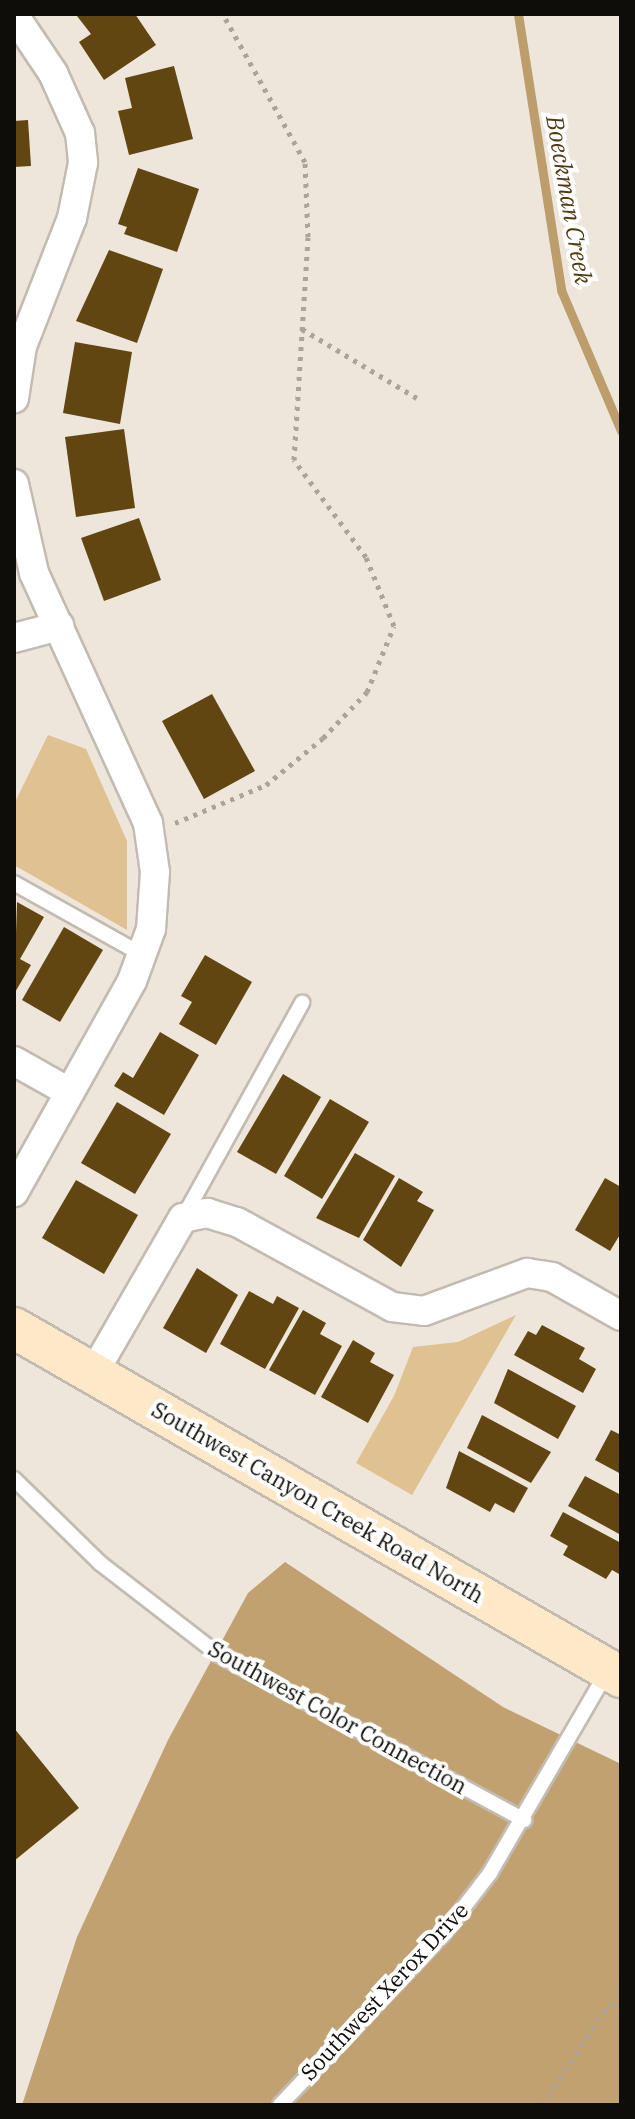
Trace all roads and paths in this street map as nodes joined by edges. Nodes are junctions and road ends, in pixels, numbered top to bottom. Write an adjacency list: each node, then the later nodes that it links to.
1 (223, 14): 3 (path)
2 (14, 15): 4 (street)
3 (302, 329): 5 (path); 9 (path)
4 (14, 398)
5 (417, 398)
6 (14, 484): 7 (street)
7 (59, 626): 8 (street); 11 (street)
8 (14, 638)
9 (178, 823)
10 (14, 883): 11 (lane)
11 (143, 955): 14 (street)
12 (302, 1003): 16 (lane)
13 (14, 1061): 14 (street)
14 (69, 1092): 15 (street)
15 (14, 1192)
16 (183, 1218): 17 (street); 19 (street)
17 (621, 1316)
18 (14, 1328): 19 (main road, Southwest Canyon Creek Road North)
19 (94, 1372): 21 (main road, Southwest Canyon Creek Road North)
20 (14, 1479): 22 (lane, Southwest Color Connection)
21 (617, 1665): 22 (lane, Southwest Xerox Drive)
22 (524, 1820): 24 (lane, Southwest Xerox Drive)
23 (621, 1998): 25 (path)
24 (280, 2105)
25 (543, 2105)

